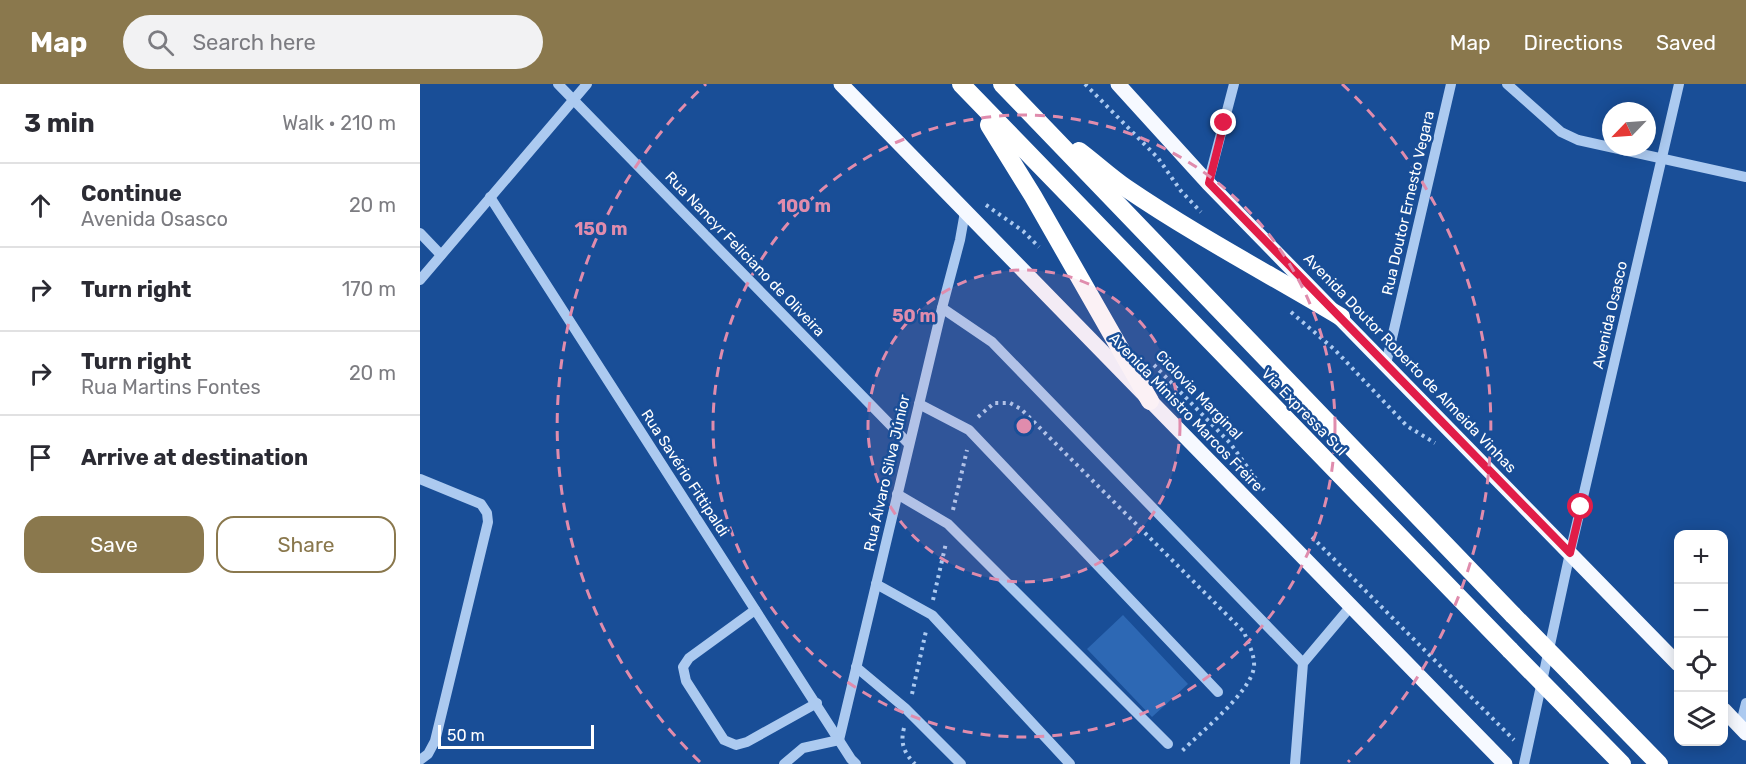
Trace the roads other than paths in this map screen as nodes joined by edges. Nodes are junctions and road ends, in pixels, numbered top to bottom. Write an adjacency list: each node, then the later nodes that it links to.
1 (558, 84): 11 (street, Rua Nancyr Feliciano de Oliveira)
2 (587, 84): 11 (street)
3 (841, 84): 17 (main road, Avenida Ministro Marcos Freire)
4 (961, 84): 24 (highway); 51 (highway, Via Expressa Sul, bridge)
5 (1002, 84): 12 (highway, Via Expressa Sul)
6 (1118, 84): 15 (main road, Avenida Doutor Roberto de Almeida Vinhas)
7 (1234, 84): 15 (street)
8 (1451, 84): 23 (street, Rua Doutor Ernesto Vegara)
9 (1507, 84): 13 (street)
10 (1678, 84): 13 (street, Avenida Osasco)
11 (574, 100): 16 (street); 26 (street, Rua Nancyr Feliciano de Oliveira)
12 (1023, 106): 22 (highway); 52 (highway, Via Expressa Sul, bridge)
13 (1661, 158): 14 (street); 29 (street, Avenida Osasco)
14 (1746, 177)
15 (1209, 183): 22 (main road, Avenida Doutor Roberto de Almeida Vinhas)
16 (490, 197): 19 (street); 32 (street, Rua Savério Fittipaldi)
17 (965, 212): 21 (street, Rua Álvaro Silva Júnior); 24 (main road, Avenida Ministro Marcos Freire)
18 (420, 233): 19 (street)
19 (441, 255): 20 (street)
20 (420, 280)
21 (942, 308): 25 (street, Rua Álvaro Silva Júnior); 34 (street)
22 (1341, 317): 23 (main road, Avenida Doutor Roberto de Almeida Vinhas)
23 (1386, 364): 29 (main road, Avenida Doutor Roberto de Almeida Vinhas)
24 (1150, 402): 31 (main road, Avenida Ministro Marcos Freire)
25 (919, 404): 26 (street, Rua Álvaro Silva Júnior); 36 (street)
26 (909, 444): 28 (street, Rua Álvaro Silva Júnior)
27 (420, 479): 43 (street)
28 (897, 494): 30 (street, Rua Álvaro Silva Júnior); 42 (street)
29 (1570, 553): 33 (main road, Avenida Doutor Roberto de Almeida Vinhas); 50 (street, Avenida Osasco)
30 (876, 584): 35 (street, Rua Álvaro Silva Júnior); 47 (street)
31 (1351, 606): 34 (street); 49 (main road, Avenida Ministro Marcos Freire)
32 (755, 610): 37 (street, Rua Savério Fittipaldi); 37 (street)
33 (1674, 660)
34 (1303, 663): 48 (street)
35 (856, 667): 41 (street, Rua Álvaro Silva Júnior); 46 (street)
36 (1218, 692)
37 (817, 703): 41 (street, Rua Savério Fittipaldi)
38 (1746, 703): 40 (street)
39 (1728, 714): 40 (main road)
40 (1743, 730)
41 (839, 740): 44 (street, Rua Savério Fittipaldi); 45 (street)
42 (1168, 744)
43 (420, 760)
44 (852, 762)
45 (784, 764)
46 (961, 764)
47 (1070, 764)
48 (1294, 764)
49 (1505, 764)
50 (1524, 764)
51 (1622, 764)
52 (1659, 764)

